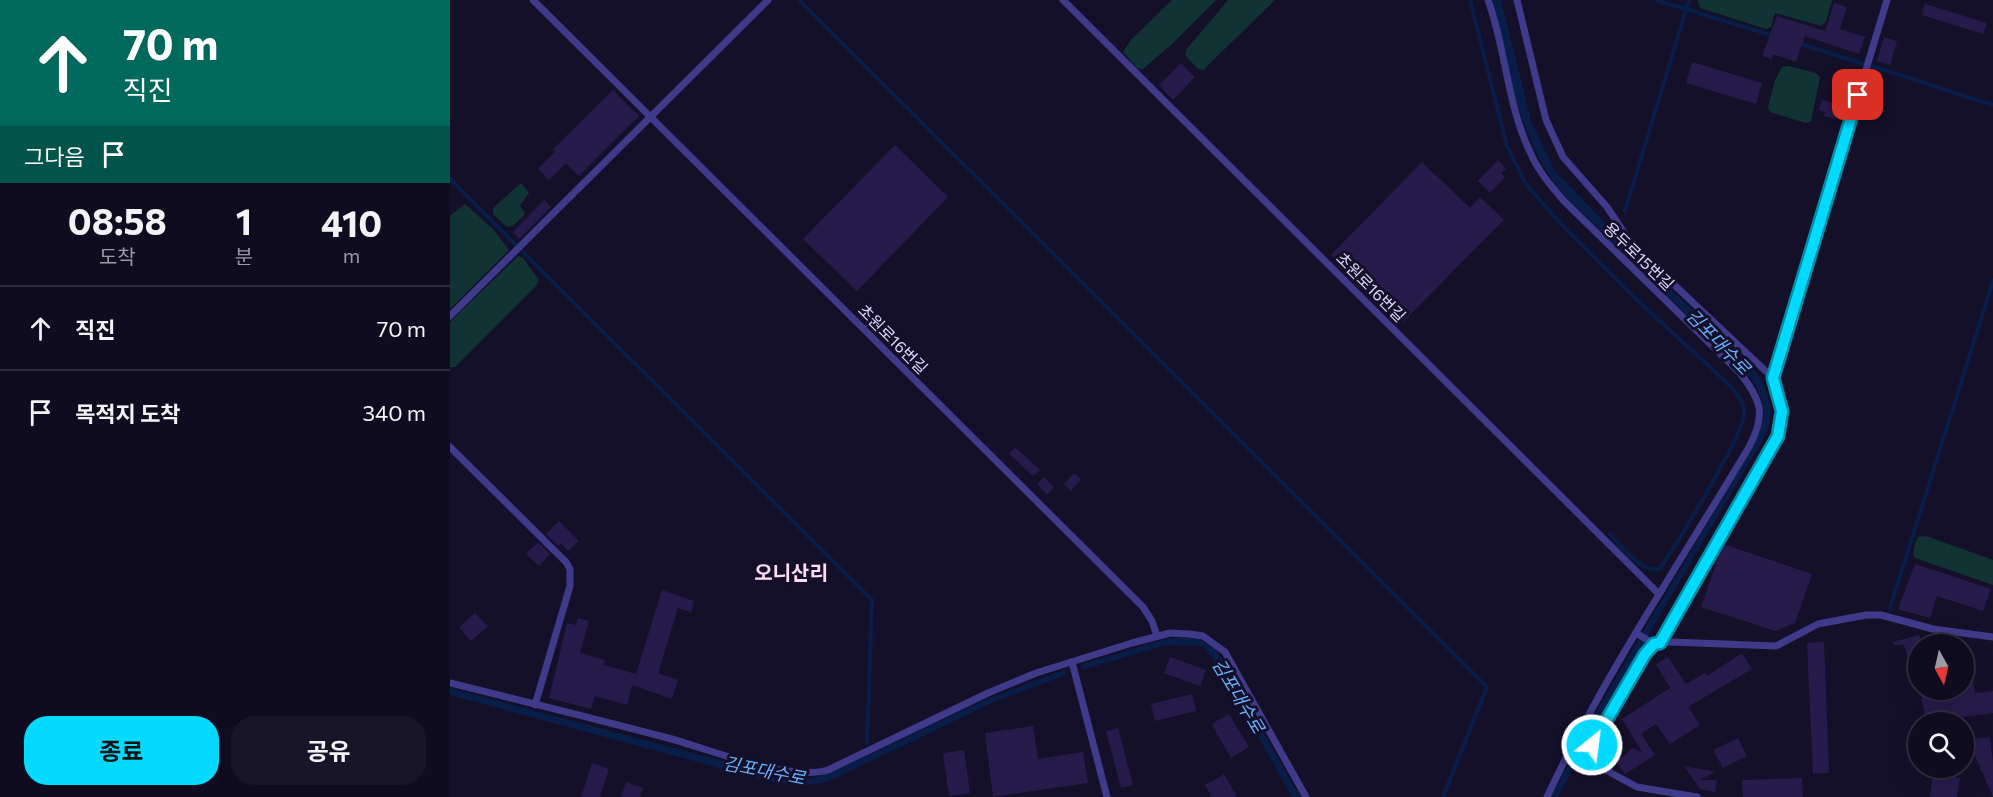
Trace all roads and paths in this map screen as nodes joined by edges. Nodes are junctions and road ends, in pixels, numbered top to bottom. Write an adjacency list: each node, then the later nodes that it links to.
1 (533, 0): 7 (lane, 초원로16번길)
2 (768, 0): 7 (lane)
3 (1063, 0): 11 (lane, 초원로16번길)
4 (1488, 0): 11 (lane, 용두로15번길)
5 (1517, 0): 9 (lane)
6 (1887, 0): 9 (lane)
7 (651, 117): 8 (lane); 13 (lane, 초원로16번길)
8 (450, 316)
9 (1773, 378): 15 (lane)
10 (450, 447): 18 (lane)
11 (1659, 594): 12 (lane, 용두로15번길)
12 (1636, 633): 15 (lane); 19 (lane)
13 (1157, 636): 16 (lane); 22 (lane)
14 (1993, 637): 15 (lane)
15 (1657, 644): 20 (lane)
16 (1072, 662): 18 (lane); 21 (lane)
17 (450, 683): 18 (lane)
18 (535, 705)
19 (1569, 750): 20 (lane); 23 (lane)
20 (1584, 759): 24 (lane)
21 (1107, 797)
22 (1306, 797)
23 (1547, 797)
24 (1697, 797)

